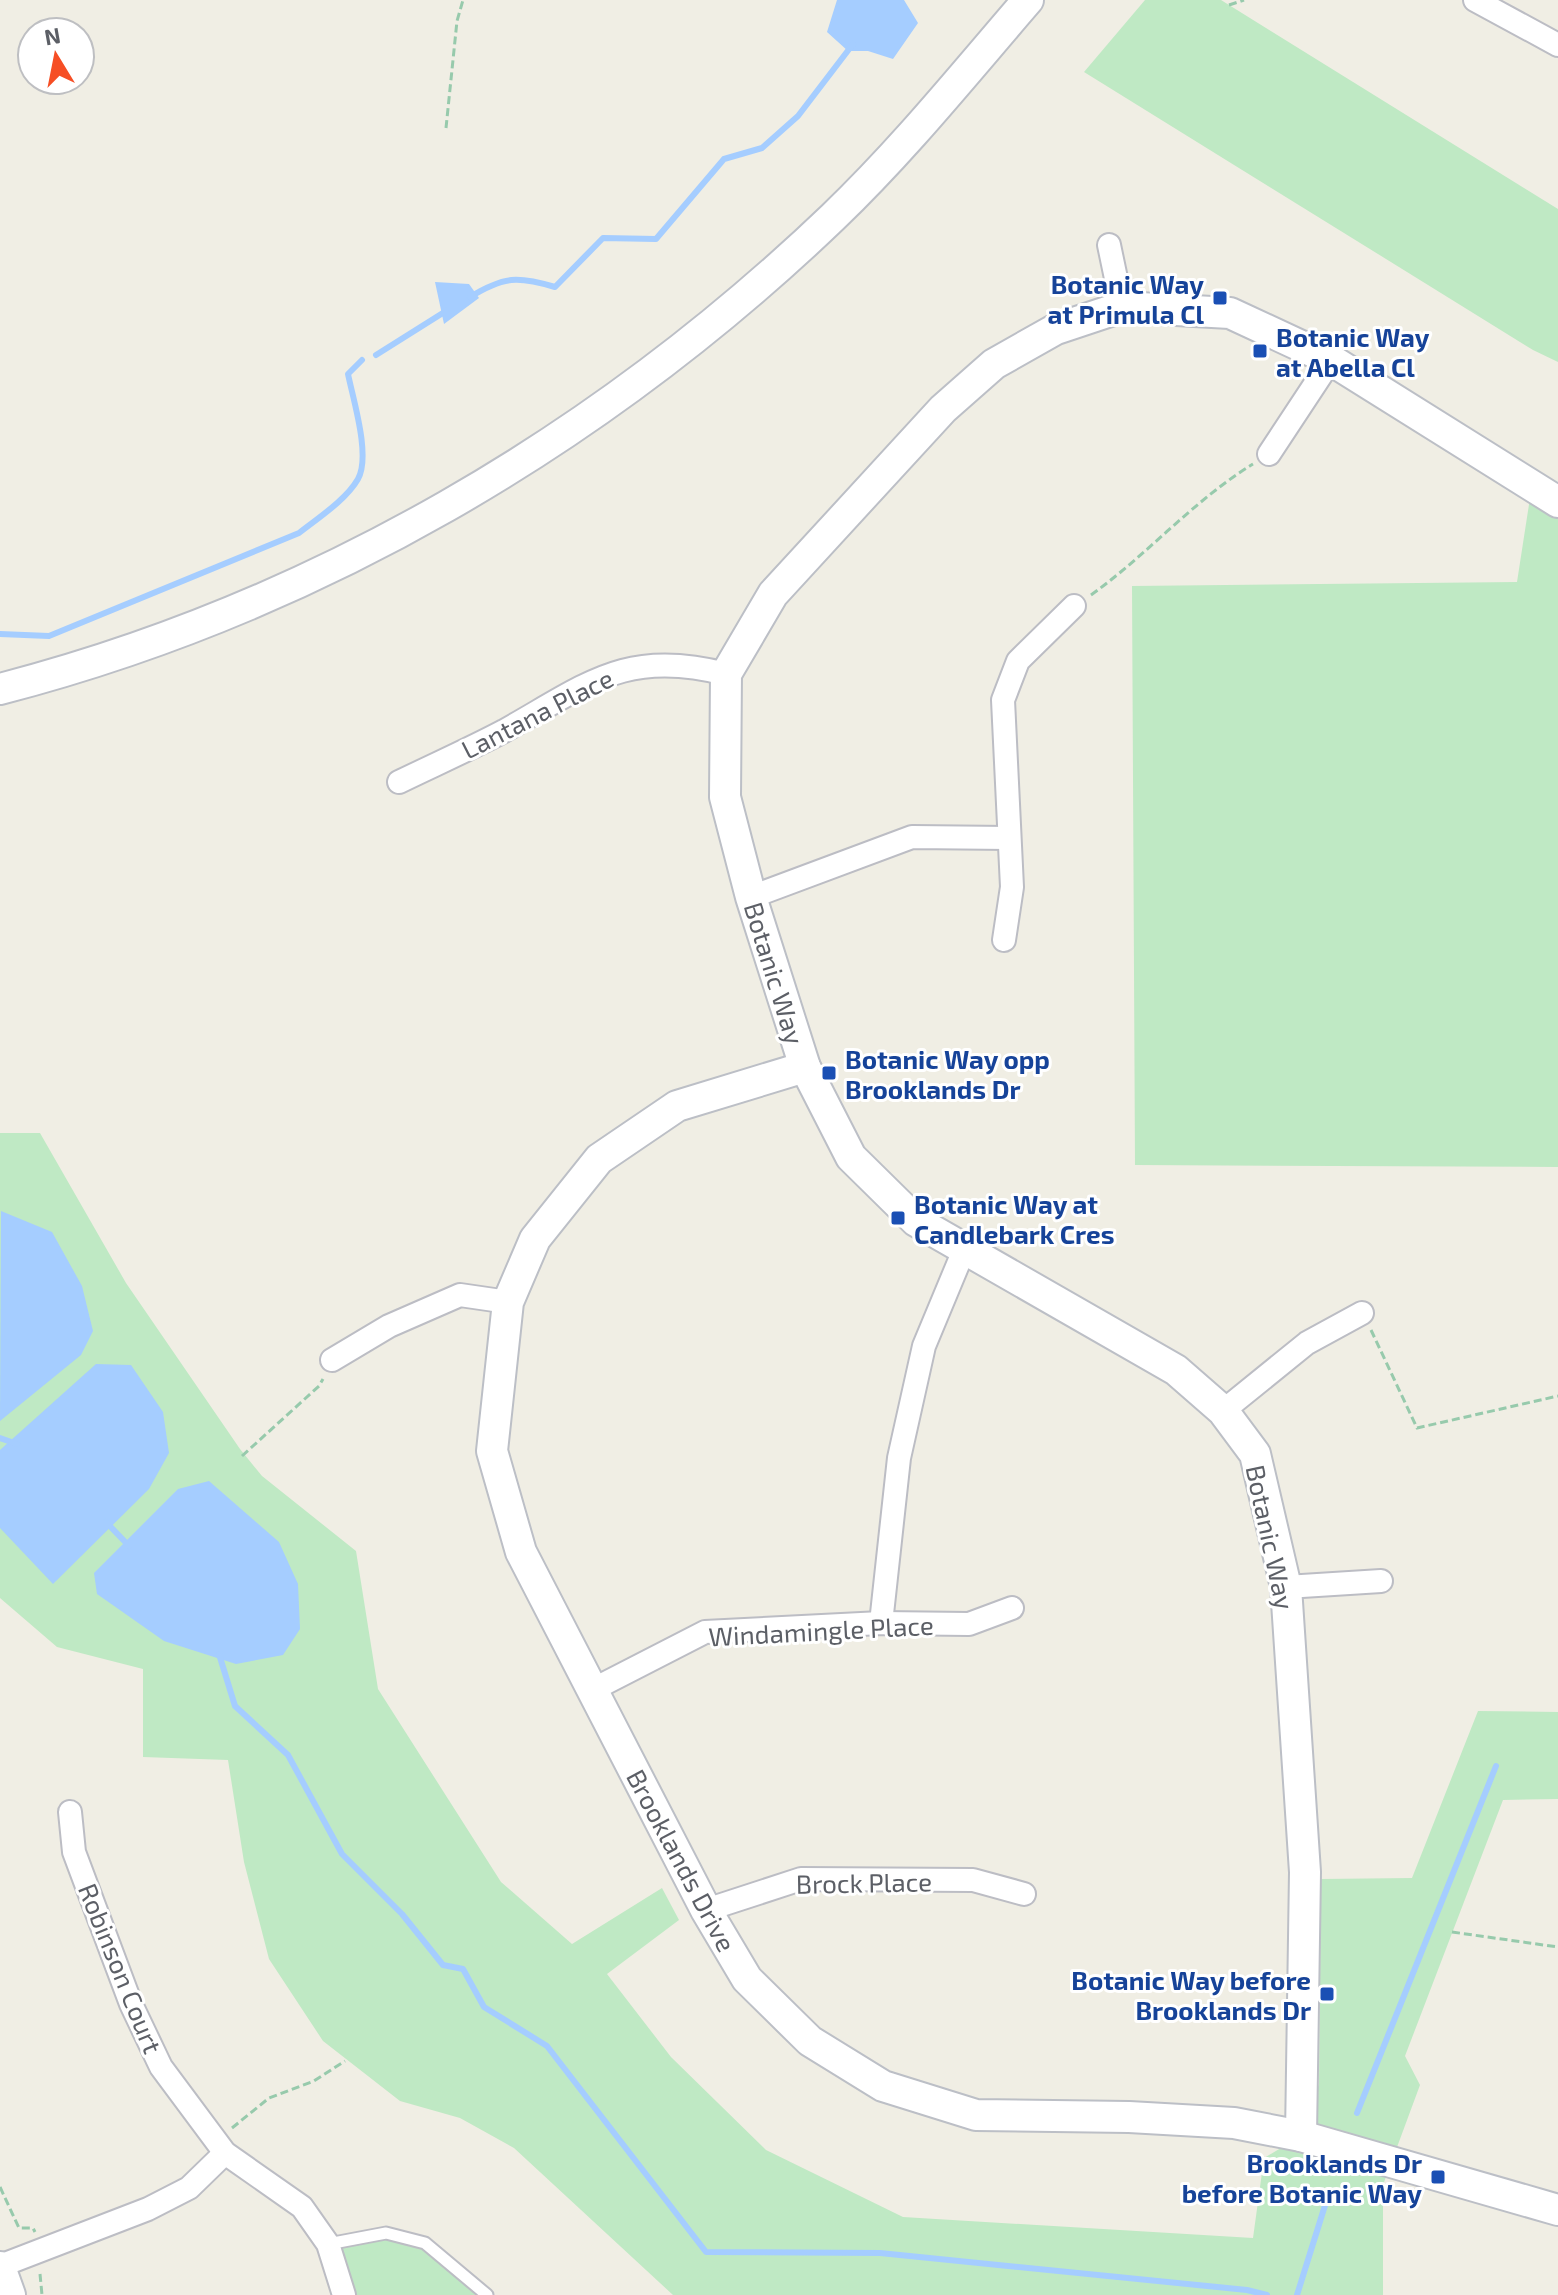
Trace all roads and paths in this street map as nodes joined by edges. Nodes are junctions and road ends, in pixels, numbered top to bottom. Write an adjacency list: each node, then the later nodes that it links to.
1 (463, 0): 7 (path)
2 (1028, 0): 15 (street)
3 (1244, 0): 5 (path)
4 (1475, 0): 6 (street)
5 (1229, 5)
6 (1558, 45)
7 (446, 128)
8 (1109, 245): 9 (street)
9 (1122, 307): 10 (street, Botanic Way); 14 (street, Botanic Way)
10 (1331, 360): 11 (street); 12 (street, Botanic Way)
11 (1269, 454): 13 (path)
12 (1558, 502)
13 (1074, 606): 17 (street)
14 (726, 674): 16 (street, Lantana Place); 18 (street, Botanic Way)
15 (0, 689)
16 (399, 782)
17 (1009, 838): 18 (street); 19 (street)
18 (751, 897): 20 (street, Botanic Way)
19 (1004, 940)
20 (805, 1067): 21 (street, Botanic Way); 22 (street, Brooklands Drive)
21 (964, 1250): 27 (street, Botanic Way); 32 (street)
22 (508, 1302): 24 (street); 33 (street, Brooklands Drive)
23 (1362, 1313): 26 (path); 27 (street)
24 (332, 1360)
25 (319, 1386): 28 (path)
26 (1558, 1396)
27 (1223, 1411): 30 (street, Botanic Way)
28 (242, 1456)
29 (1381, 1581): 30 (street)
30 (1286, 1587): 40 (street, Botanic Way)
31 (1012, 1608): 32 (street, Windamingle Place)
32 (881, 1623): 33 (street, Windamingle Place)
33 (592, 1690): 36 (street, Brooklands Drive)
34 (70, 1812): 41 (street, Robinson Court)
35 (1024, 1894): 36 (street, Brock Place)
36 (706, 1910): 40 (street, Brooklands Drive)
37 (1452, 1932): 38 (path)
38 (1558, 1947)
39 (345, 2061): 41 (path)
40 (1301, 2136): 42 (street, Brooklands Drive)
41 (221, 2147): 43 (street, Robinson Court); 44 (street)
42 (1558, 2210)
43 (328, 2244): 46 (street, Robinson Court); 47 (lane)
44 (0, 2266): 45 (street)
45 (10, 2295)
46 (344, 2295)
47 (487, 2295)

